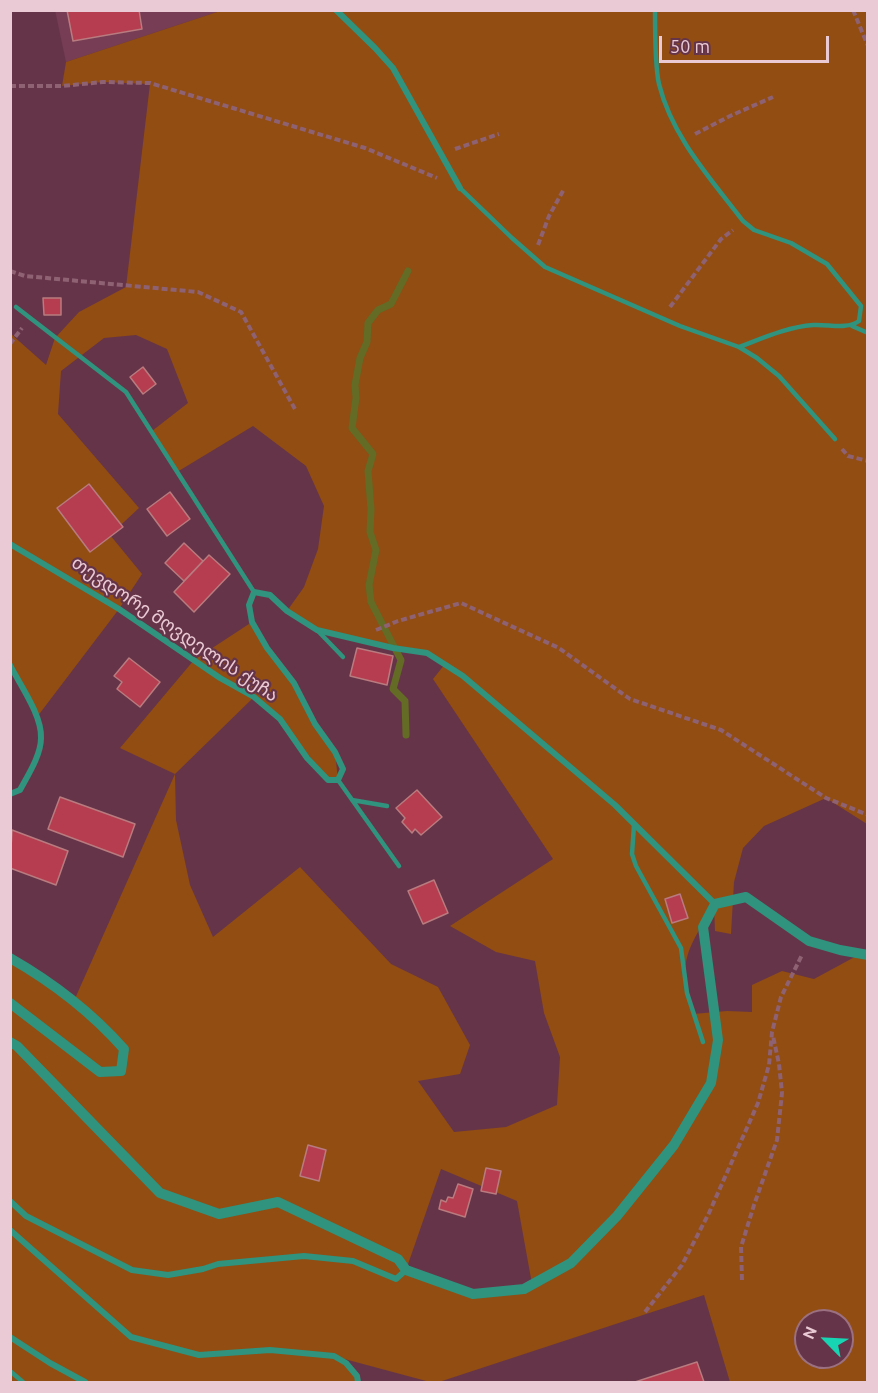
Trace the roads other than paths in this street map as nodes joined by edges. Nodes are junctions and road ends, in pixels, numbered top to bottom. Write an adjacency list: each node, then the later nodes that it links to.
1 (336, 10): 3 (street)
2 (655, 10): 5 (lane)
3 (460, 188): 7 (lane)
4 (16, 307): 10 (lane)
5 (852, 326): 6 (lane); 7 (lane)
6 (867, 333)
7 (739, 347): 8 (lane)
8 (835, 439)
9 (10, 544): 14 (street, თევდორე მღვდელის ქუჩა)
10 (254, 592): 11 (street); 14 (street, თევდორე მღვდელის ქუჩა)
11 (317, 630): 12 (lane); 18 (street)
12 (343, 657)
13 (10, 665): 15 (street)
14 (338, 780): 16 (lane)
15 (10, 794)
16 (352, 800): 17 (lane); 19 (lane)
17 (387, 806)
18 (634, 825): 20 (street); 25 (lane)
19 (399, 866)
20 (715, 904): 21 (street); 28 (street)
21 (867, 955)
22 (10, 958): 23 (street)
23 (10, 1003)
24 (10, 1042): 28 (street)
25 (703, 1042)
26 (10, 1201): 28 (street)
27 (10, 1230): 33 (street)
28 (406, 1270)
29 (10, 1337): 32 (street)
30 (10, 1371): 31 (lane)
31 (23, 1383)
32 (85, 1383)
33 (358, 1383)

